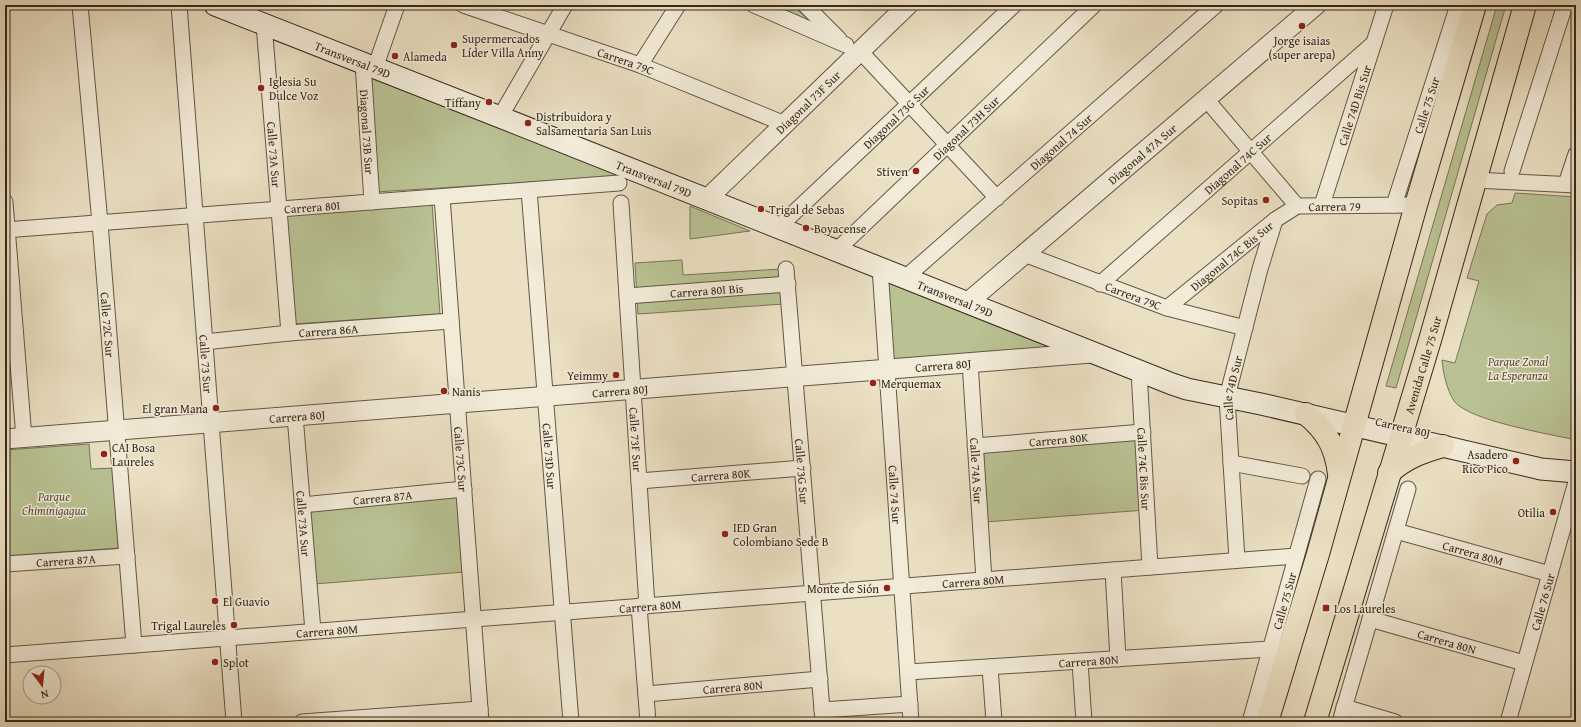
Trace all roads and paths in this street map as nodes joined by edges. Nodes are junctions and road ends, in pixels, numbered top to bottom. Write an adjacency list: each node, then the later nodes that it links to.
1 (80, 5): 51 (street, Calle 72C Sur)
2 (179, 5): 49 (street, Calle 73 Sur)
3 (215, 5): 20 (main road, Transversal 79D)
4 (397, 5): 24 (street, Diagonal 73B Sur)
5 (463, 5): 21 (street, Carrera 79C)
6 (565, 5): 21 (street)
7 (678, 5): 25 (street)
8 (754, 5): 9 (street)
9 (805, 5)
10 (908, 5): 23 (street, Diagonal 73F Sur)
11 (1014, 5): 27 (street, Diagonal 73G Sur)
12 (1094, 5): 30 (street, Diagonal 73H Sur)
13 (1216, 5): 39 (street, Diagonal 74 Sur)
14 (1316, 5): 26 (street, Diagonal 47A Sur)
15 (1386, 5): 22 (street, Calle 74D Bis Sur)
16 (1458, 5): 44 (street, Calle 75 Sur)
17 (1475, 5): 45 (main road)
18 (1525, 5): 34 (main road, Avenida Calle 75 Sur)
19 (1564, 5): 33 (street)
20 (252, 15): 24 (main road, Transversal 79D); 48 (street, Calle 73A Sur)
21 (549, 33): 25 (street, Carrera 79C); 28 (street)
22 (1374, 43): 31 (street, Diagonal 74C Sur); 47 (street, Calle 74D Bis Sur)
23 (860, 51): 27 (street); 29 (street, Diagonal 73F Sur)
24 (369, 65): 28 (main road, Transversal 79D); 42 (street, Diagonal 73B Sur)
25 (640, 65): 29 (street, Carrera 79C)
26 (1206, 99): 31 (street, Carrera 79); 55 (street, Diagonal 47A Sur)
27 (910, 104): 30 (street); 52 (street, Diagonal 73G Sur)
28 (500, 117): 40 (main road, Transversal 79D)
29 (785, 124): 40 (street, Diagonal 73F Sur)
30 (948, 144): 39 (street); 54 (street, Diagonal 73H Sur)
31 (1251, 151): 46 (street, Carrera 79); 59 (street, Diagonal 74C Sur)
32 (1576, 154): 36 (street)
33 (1512, 171)
34 (1474, 180): 36 (street); 82 (main road, Avenida Calle 75 Sur)
35 (619, 183): 37 (street, Carrera 80I)
36 (1571, 184)
37 (529, 190): 38 (street, Carrera 80I); 73 (street, Calle 73D Sur)
38 (442, 196): 42 (street, Carrera 80I); 63 (street, Calle 73C Sur)
39 (997, 198): 58 (street, Diagonal 74 Sur)
40 (707, 199): 52 (main road, Transversal 79D)
41 (5, 202): 53 (street)
42 (372, 202): 48 (street, Carrera 80I)
43 (621, 202): 60 (street, Calle 73F Sur)
44 (1394, 205): 45 (street, Carrera 79); 47 (street, Carrera 79)
45 (1416, 205): 78 (main road)
46 (1297, 206): 47 (street, Carrera 79); 50 (street, Diagonal 74C Bis Sur)
47 (1322, 206)
48 (279, 209): 49 (street, Carrera 80I); 65 (street, Calle 73A Sur)
49 (195, 215): 51 (street, Carrera 80I); 66 (street, Calle 73 Sur)
50 (1275, 220): 62 (street, Diagonal 74C Bis Sur); 64 (street, Calle 74D Sur)
51 (100, 223): 53 (street, Carrera 80I); 80 (street, Calle 72C Sur)
52 (776, 227): 54 (main road, Transversal 79D)
53 (6, 230): 83 (street)
54 (836, 251): 56 (main road, Transversal 79D)
55 (1024, 254): 59 (street, Carrera 79C); 61 (street, Diagonal 47A Sur)
56 (880, 268): 58 (main road, Transversal 79D); 69 (street, Calle 74 Sur)
57 (787, 276): 60 (street, Carrera 80I Bis); 71 (street, Calle 73G Sur)
58 (905, 278): 61 (main road, Transversal 79D)
59 (1100, 284): 62 (street, Carrera 79C)
60 (627, 296): 72 (street, Calle 73F Sur)
61 (967, 303): 67 (main road, Transversal 79D)
62 (1166, 308): 64 (street, Carrera 79C)
63 (451, 321): 65 (street, Carrera 86A); 75 (street, Calle 73C Sur)
64 (1245, 328): 74 (street, Calle 74D Sur)
65 (289, 333): 66 (street, Carrera 86A)
66 (205, 342): 79 (street, Calle 73 Sur)
67 (1092, 353): 68 (street, Carrera 80J); 70 (main road, Carrera 80J)
68 (970, 362): 69 (street, Carrera 80J); 85 (street, Calle 74A Sur)
69 (886, 369): 71 (street, Carrera 80J); 107 (street, Calle 74 Sur)
70 (1139, 371): 74 (main road, Carrera 80J); 81 (street, Calle 74C Bis Sur)
71 (795, 376): 72 (street, Carrera 80J); 88 (street, Calle 73G Sur)
72 (633, 389): 73 (street, Carrera 80J); 93 (street, Calle 73F Sur)
73 (545, 396): 75 (street, Carrera 80J); 110 (street, Calle 73D Sur)
74 (1227, 396): 76 (main road, Carrera 80J); 78 (main road, Carrera 80J); 87 (street, Calle 74D Sur)
75 (457, 403): 77 (street, Carrera 80J); 95 (street, Calle 73C Sur)
76 (1306, 414): 78 (main road, Carrera 80J); 92 (main road)
77 (295, 416): 79 (street, Carrera 80J); 97 (street, Calle 73A Sur)
78 (1355, 421): 82 (main road, Carrera 80J); 92 (main road)
79 (211, 423): 80 (street, Carrera 80J); 114 (street, Calle 73 Sur)
80 (117, 430): 83 (street, Carrera 80J); 99 (street, Calle 72C Sur)
81 (1143, 432): 85 (street, Carrera 80K); 103 (street, Calle 74C Bis Sur)
82 (1402, 432): 86 (main road, Carrera 80J); 89 (main road, Carrera 80J); 90 (main road, Avenida Calle 75 Sur)
83 (24, 438): 84 (street, Carrera 80J)
84 (5, 439)
85 (975, 446): 106 (street, Calle 74A Sur)
86 (1443, 446): 89 (main road, Carrera 80J); 90 (main road)
87 (1231, 463): 91 (street); 101 (street, Calle 74D Sur)
88 (803, 468): 93 (street, Carrera 80K); 108 (street, Calle 73G Sur)
89 (1576, 472)
90 (1389, 473): 139 (main road, Avenida Calle 75 Sur)
91 (1302, 476)
92 (1329, 479): 100 (street, Calle 75 Sur); 138 (main road)
93 (639, 480): 109 (street, Calle 73F Sur)
94 (1576, 482): 105 (street, Calle 76 Sur)
95 (464, 489): 97 (street, Carrera 87A); 111 (street, Calle 73C Sur)
96 (1408, 489): 98 (street)
97 (302, 504): 113 (street, Calle 73A Sur)
98 (1396, 531): 105 (street, Carrera 80M); 112 (street)
99 (127, 556): 102 (street, Carrera 87A); 115 (street, Calle 72C Sur)
100 (1296, 556): 101 (street, Carrera 80M); 116 (street, Calle 75 Sur)
101 (1237, 560): 103 (street, Carrera 80M)
102 (5, 564)
103 (1150, 567): 104 (street, Carrera 80M)
104 (1113, 570): 106 (street, Carrera 80M); 118 (street)
105 (1550, 574): 120 (street, Calle 76 Sur)
106 (984, 580): 107 (street, Carrera 80M)
107 (902, 586): 108 (street, Carrera 80M); 122 (street, Calle 74 Sur)
108 (813, 593): 109 (street, Carrera 80M); 123 (street, Calle 73G Sur)
109 (643, 606): 110 (street, Carrera 80M); 124 (street, Calle 73F Sur)
110 (563, 612): 111 (street, Carrera 80M); 132 (street, Calle 73D Sur)
111 (473, 619): 113 (street, Carrera 80M); 127 (street, Calle 73C Sur)
112 (1370, 619): 120 (street, Carrera 80N); 126 (street)
113 (313, 631): 114 (street, Carrera 80M)
114 (228, 638): 115 (street, Carrera 80M); 130 (street, Calle 73 Sur)
115 (134, 645): 117 (street, Carrera 80M)
116 (1270, 649): 118 (street, Carrera 80N); 137 (street, Calle 75 Sur)
117 (5, 655)
118 (1118, 659): 119 (street, Carrera 80N)
119 (1080, 662): 121 (street, Carrera 80N); 136 (street)
120 (1524, 663): 142 (street, Calle 76 Sur)
121 (990, 667): 122 (street, Carrera 80N); 135 (street)
122 (908, 672): 125 (street, Calle 74 Sur)
123 (820, 679): 124 (street, Carrera 80N); 128 (street, Calle 73G Sur)
124 (646, 694): 133 (street, Calle 73F Sur)
125 (910, 704): 128 (street); 134 (street, Calle 74 Sur)
126 (1344, 707): 140 (street); 141 (street)
127 (480, 716): 129 (street)
128 (823, 716)
129 (317, 721): 131 (street)
130 (234, 722)
131 (302, 722)
132 (571, 722)
133 (648, 722)
134 (911, 722)
135 (994, 722)
136 (1084, 722)
137 (1250, 722)
138 (1267, 722)
139 (1315, 722)
140 (1340, 722)
141 (1395, 722)
142 (1508, 722)

